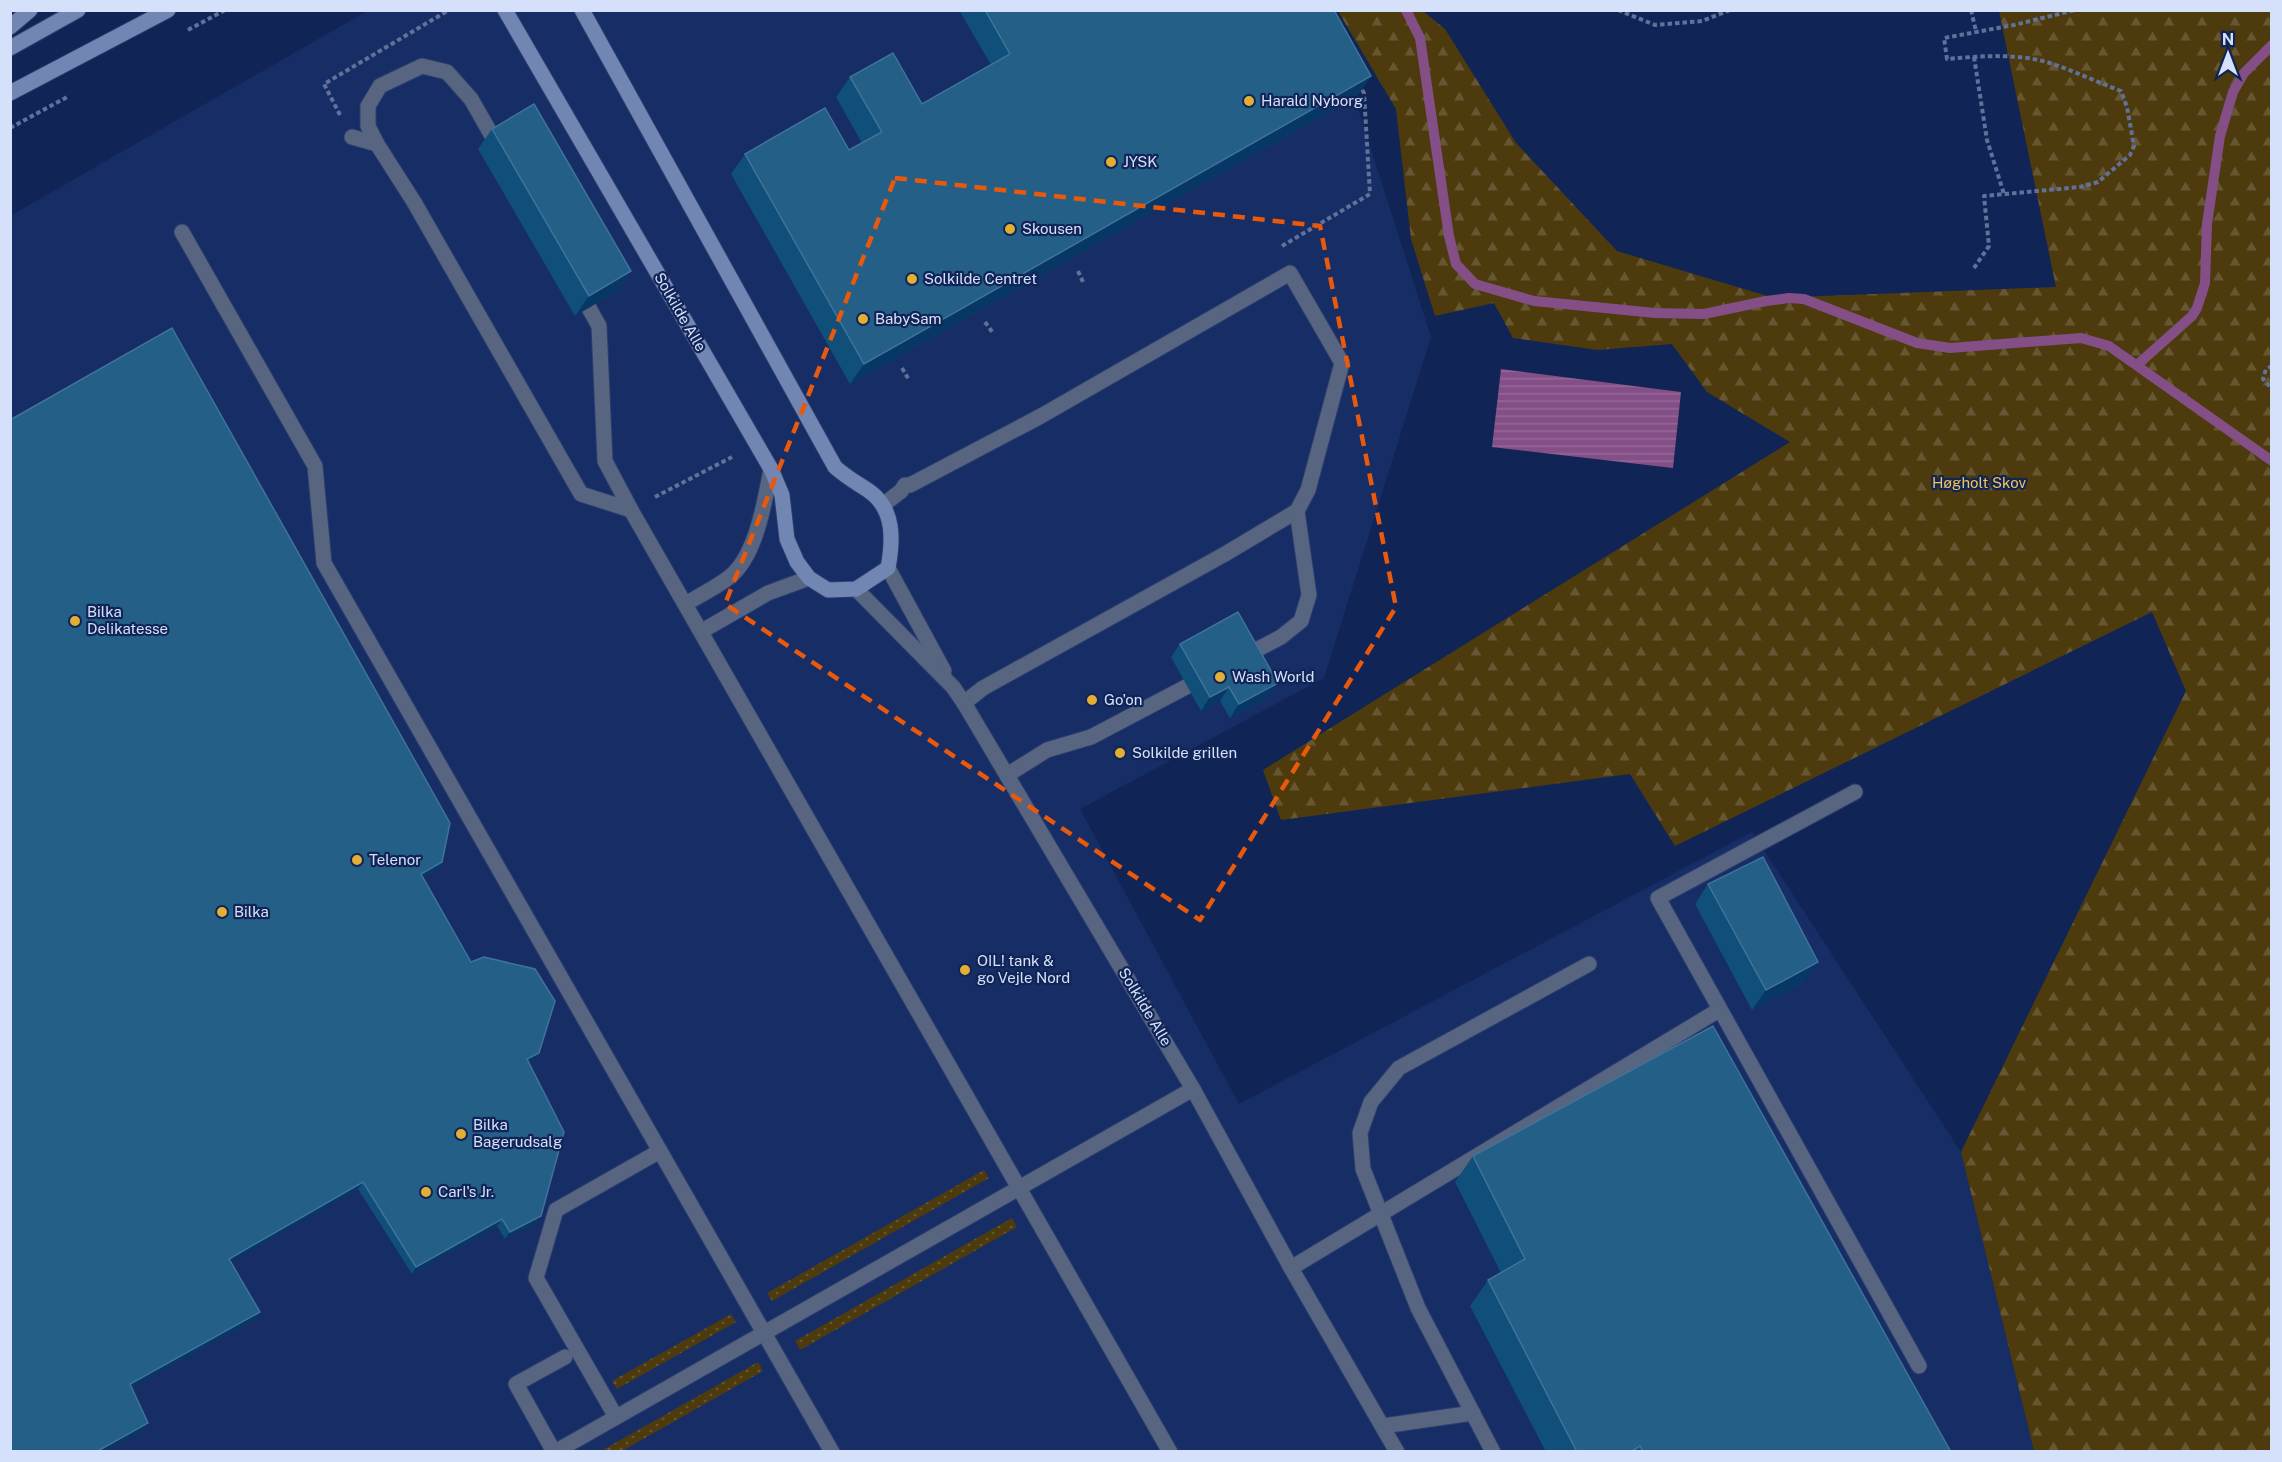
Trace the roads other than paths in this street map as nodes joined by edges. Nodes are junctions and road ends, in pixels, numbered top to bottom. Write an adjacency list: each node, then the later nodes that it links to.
1 (30, 10): 6 (street)
2 (78, 10): 7 (street)
3 (168, 10): 8 (street)
4 (505, 10): 14 (street, Solkilde Alle)
5 (582, 10): 15 (street)
6 (10, 27)
7 (10, 48)
8 (10, 93)
9 (352, 137): 10 (street)
10 (377, 144): 11 (street); 16 (street)
11 (506, 161)
12 (182, 232): 30 (street)
13 (570, 274): 16 (street)
14 (771, 469): 19 (street, Solkilde Alle); 21 (street)
15 (883, 505): 17 (street); 18 (street)
16 (631, 510): 21 (street)
17 (1297, 511): 24 (street); 25 (street)
18 (888, 568): 20 (street); 23 (street)
19 (809, 578): 20 (street); 22 (street)
20 (856, 589): 23 (street, Solkilde Alle)
21 (686, 604): 22 (street)
22 (702, 632): 31 (street)
23 (953, 687): 24 (street, Solkilde Alle)
24 (964, 703): 25 (street, Solkilde Alle)
25 (1007, 775): 29 (street, Solkilde Alle)
26 (1855, 792): 28 (street)
27 (1589, 964): 32 (street)
28 (1719, 1010): 32 (street); 36 (street)
29 (1193, 1089): 31 (street); 33 (street, Solkilde Alle)
30 (660, 1150): 34 (street); 38 (street)
31 (1019, 1187): 34 (street); 42 (street)
32 (1382, 1214): 33 (street); 37 (street)
33 (1292, 1268): 39 (street, Solkilde Alle)
34 (764, 1333): 38 (street); 41 (street)
35 (565, 1357): 40 (street)
36 (1919, 1366)
37 (1473, 1413): 39 (street); 44 (street)
38 (616, 1417): 40 (street)
39 (1383, 1426): 43 (street, Solkilde Alle)
40 (555, 1452)
41 (832, 1452)
42 (1170, 1452)
43 (1397, 1452)
44 (1493, 1452)

